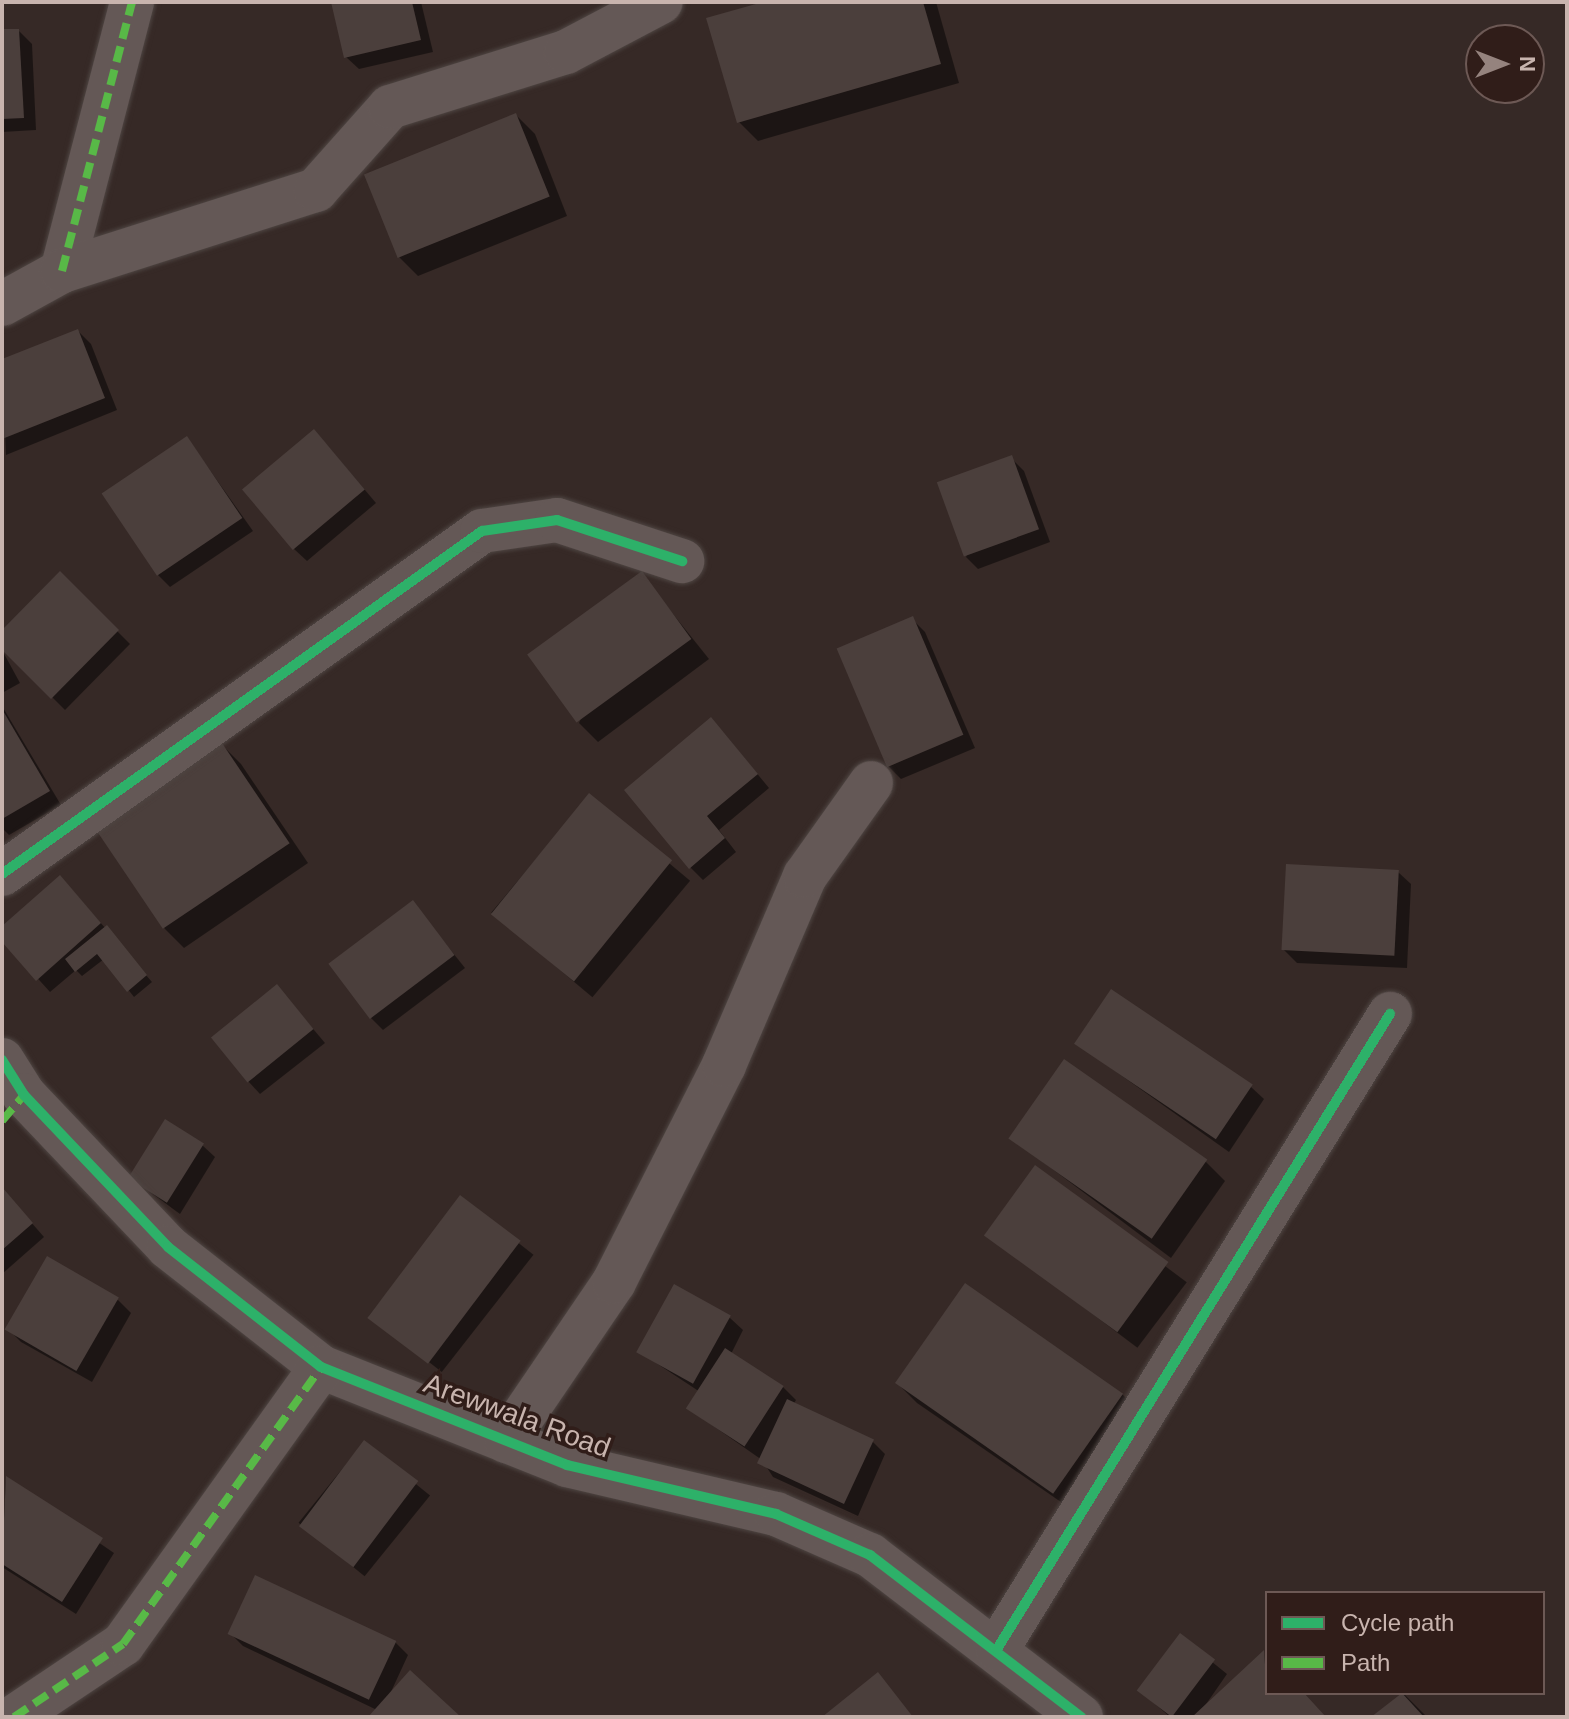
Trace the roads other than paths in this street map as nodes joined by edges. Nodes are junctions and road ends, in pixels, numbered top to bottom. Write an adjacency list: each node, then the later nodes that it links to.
1 (132, 2): 3 (street)
2 (661, 2): 3 (street)
3 (62, 271): 4 (street)
4 (2, 304)
5 (682, 561): 7 (street)
6 (871, 783): 11 (street)
7 (2, 874)
8 (1390, 1014): 12 (street)
9 (9, 1092): 10 (street, Arewwala Road)
10 (321, 1367): 11 (street, Arewwala Road); 13 (street)
11 (506, 1441): 12 (street, Arewwala Road)
12 (997, 1649): 14 (street, Arewwala Road)
13 (14, 1717)
14 (1081, 1717)

